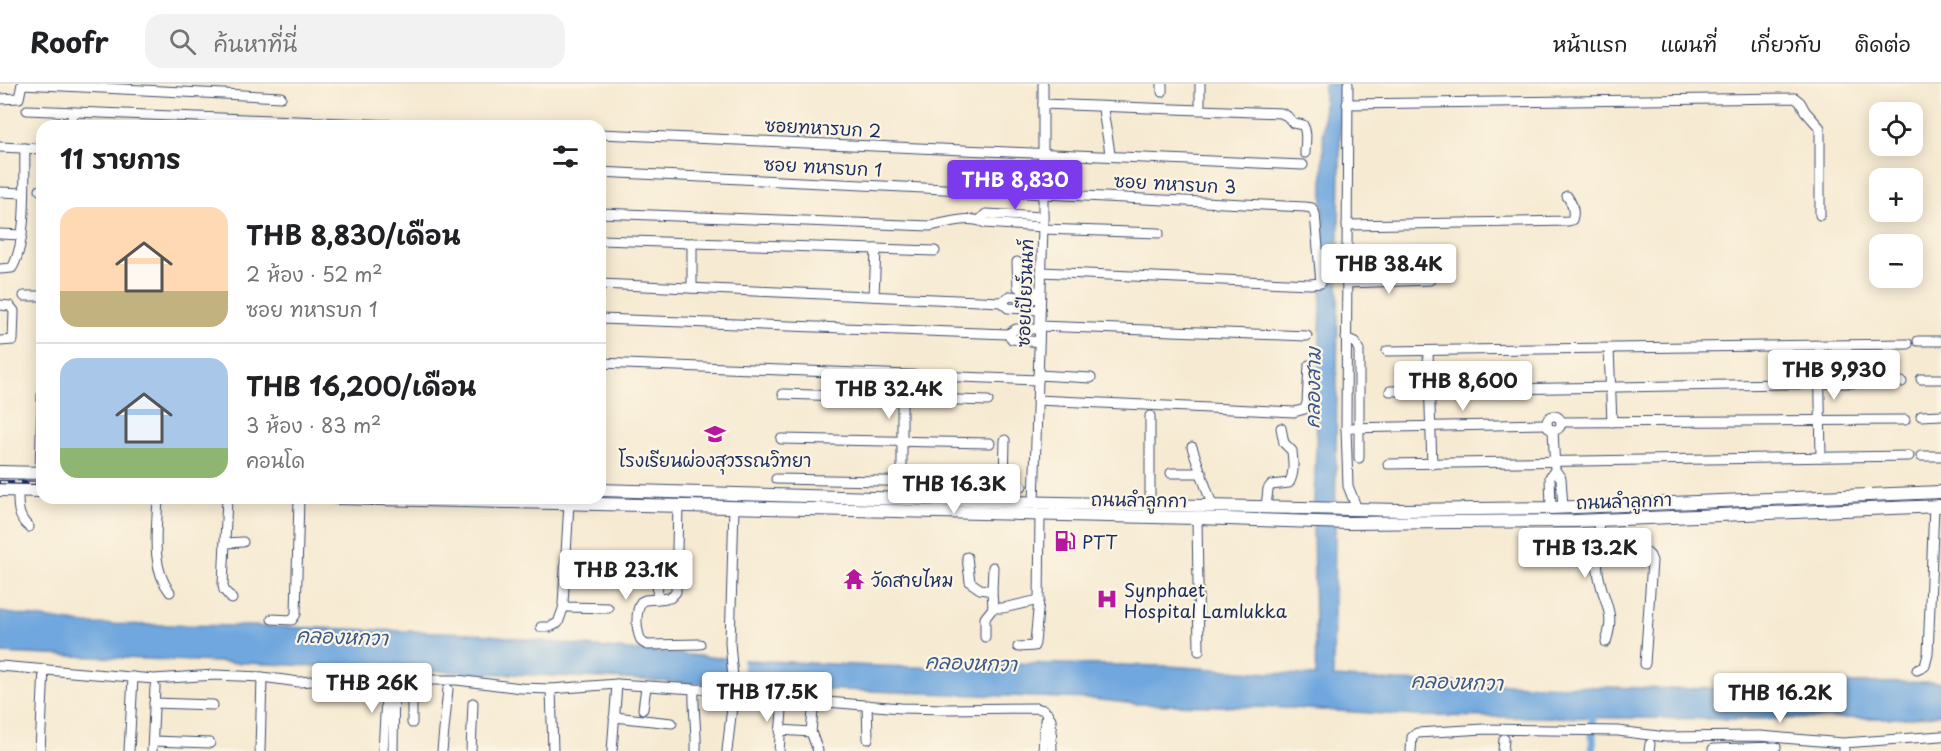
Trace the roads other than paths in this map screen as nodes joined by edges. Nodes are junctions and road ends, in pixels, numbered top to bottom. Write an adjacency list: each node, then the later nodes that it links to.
1 (22, 84): 5 (street); 7 (street)
2 (1044, 84): 8 (street, ซอยเปียร์นนท์)
3 (1200, 84): 9 (street)
4 (1348, 84): 10 (street)
5 (152, 87): 6 (street)
6 (281, 97)
7 (0, 99)
8 (1043, 104): 11 (street); 21 (street, ซอยเปียร์นนท์)
9 (1200, 104)
10 (1347, 104): 30 (street); 32 (street)
11 (1103, 106): 20 (street); 22 (street)
12 (27, 110): 13 (street)
13 (74, 113): 14 (street); 15 (street)
14 (71, 120)
15 (258, 120)
16 (606, 134): 21 (street, ซอยทหารบก 2)
17 (0, 147): 18 (street)
18 (26, 148): 19 (street); 26 (street)
19 (36, 149)
20 (1305, 153)
21 (1044, 154): 22 (street, ซอยทหารบก 2); 27 (street, ซอยเปียร์นนท์)
22 (1110, 156): 23 (street, ซอยทหารบก 2)
23 (1303, 165)
24 (606, 172): 27 (street, ซอย ทหารบก 1)
25 (0, 192): 26 (street)
26 (24, 193): 35 (street)
27 (1044, 193): 31 (street, ซอยเปียร์นนท์); 42 (street, ซอย ทหารบก 3)
28 (1567, 196): 32 (street)
29 (606, 213): 31 (street)
30 (1820, 215)
31 (1043, 224): 33 (street); 42 (street, ซอยเปียร์นนท์)
32 (1347, 225): 44 (street)
33 (1159, 233)
34 (0, 234): 35 (street)
35 (22, 235): 41 (street)
36 (606, 240): 37 (street)
37 (692, 243): 38 (street); 46 (street)
38 (876, 249): 39 (street); 49 (street)
39 (935, 251)
40 (1017, 262): 50 (street)
41 (0, 269)
42 (1041, 272): 50 (street, ซอยเปียร์นนท์)
43 (1430, 280): 44 (street)
44 (1347, 283): 58 (street)
45 (606, 284): 46 (street)
46 (692, 288): 49 (street)
47 (24, 296): 48 (street)
48 (36, 296)
49 (874, 296): 51 (street)
50 (1040, 296): 51 (street); 53 (street, ซอยเปียร์นนท์)
51 (1001, 302): 53 (street)
52 (0, 305): 59 (street)
53 (1040, 310): 55 (street, ซอยเปียร์นนท์)
54 (606, 319): 56 (street)
55 (1039, 328): 56 (street); 57 (street); 62 (street, ซอยเปียร์นนท์)
56 (1008, 334): 62 (street)
57 (1306, 336)
58 (1346, 338): 89 (street); 92 (street)
59 (0, 341)
60 (1918, 341): 61 (street)
61 (1941, 341)
62 (1039, 342): 70 (street, ซอยเปียร์นนท์)
63 (1908, 344): 64 (street)
64 (1819, 346): 65 (street); 75 (street)
65 (1609, 349): 67 (street); 76 (street)
66 (1387, 351): 67 (street)
67 (1428, 351): 77 (street)
68 (606, 363): 70 (street)
69 (1309, 365): 82 (street)
70 (1038, 377): 71 (street); 82 (street, ซอยเปียร์นนท์)
71 (1091, 378)
72 (1941, 379): 73 (street)
73 (1921, 380)
74 (1902, 382): 75 (street)
75 (1820, 383): 76 (street); 86 (street)
76 (1610, 387): 77 (street); 88 (street)
77 (1429, 389): 78 (street); 90 (street)
78 (1390, 391)
79 (783, 394): 80 (street)
80 (902, 399): 81 (street); 95 (street)
81 (988, 400)
82 (1037, 400): 124 (street, ซอยเปียร์นนท์)
83 (1941, 415): 85 (street)
84 (1150, 416): 131 (street)
85 (1921, 416)
86 (1821, 420): 87 (street); 88 (street); 102 (street)
87 (1905, 420)
88 (1612, 422): 91 (street)
89 (1360, 427): 90 (street); 92 (street); 103 (street)
90 (1431, 427): 91 (street); 105 (street)
91 (1550, 427): 106 (street)
92 (1346, 428): 138 (street)
93 (1281, 429): 136 (street)
94 (781, 439): 95 (street)
95 (903, 440): 97 (street); 113 (street)
96 (1005, 440): 115 (street)
97 (990, 443)
98 (1192, 447): 111 (street)
99 (1908, 456): 102 (street)
100 (1921, 456): 101 (street)
101 (1941, 456)
102 (1821, 457): 106 (street)
103 (1359, 458)
104 (1388, 464): 105 (street)
105 (1432, 464): 106 (street)
106 (1555, 465): 137 (street)
107 (0, 472): 108 (main road)
108 (19, 472): 109 (main road); 119 (main road)
109 (36, 473)
110 (1172, 473): 111 (street)
111 (1202, 473): 133 (street)
112 (776, 480): 113 (street)
113 (902, 482): 114 (street); 122 (street)
114 (989, 483)
115 (1009, 486): 116 (street); 123 (street)
116 (1022, 486)
117 (0, 490): 119 (main road)
118 (606, 490): 130 (main road, ถนนลำลูกกา)
119 (18, 491): 120 (main road); 142 (street)
120 (36, 491)
121 (1941, 492): 137 (main road, ถนนลำลูกกา)
122 (902, 498): 123 (main road, ถนนลำลูกกา); 130 (main road, ถนนลำลูกกา)
123 (1009, 502): 124 (main road, ถนนลำลูกกา)
124 (1034, 502): 131 (main road, ถนนลำลูกกา)
125 (158, 504): 150 (street)
126 (227, 504): 144 (street)
127 (299, 504): 157 (street)
128 (569, 504): 154 (street)
129 (605, 504): 132 (main road, ถนนลำลูกกา)
130 (861, 504): 135 (main road, ถนนลำลูกกา); 139 (main road, ถนนลำลูกกา)
131 (1150, 504): 133 (main road, ถนนลำลูกกา)
132 (678, 506): 135 (main road, ถนนลำลูกกา); 152 (street)
133 (1212, 506): 136 (main road, ถนนลำลูกกา)
134 (1937, 506): 141 (main road, ถนนลำลูกกา); 167 (street)
135 (734, 507): 176 (street)
136 (1266, 507): 138 (main road, ถนนลำลูกกา)
137 (1557, 508): 138 (main road, ถนนลำลูกกา)
138 (1353, 509)
139 (1040, 515): 140 (main road, ถนนลำลูกกา); 153 (street)
140 (1197, 518): 141 (main road, ถนนลำลูกกา); 163 (street)
141 (1599, 519): 145 (street)
142 (29, 526)
143 (243, 542): 144 (street)
144 (225, 543): 151 (street)
145 (1598, 554): 160 (street); 164 (street)
146 (967, 557): 149 (street)
147 (993, 567): 149 (street)
148 (640, 570): 152 (street)
149 (992, 591): 156 (street)
150 (170, 592)
151 (232, 599)
152 (657, 599): 161 (street)
153 (1039, 600): 156 (street); 162 (street)
154 (564, 606): 155 (street); 158 (street)
155 (608, 608)
156 (993, 608): 159 (street)
157 (272, 619)
158 (541, 627)
159 (985, 637)
160 (1606, 642)
161 (700, 644)
162 (1018, 647)
163 (1199, 651)
164 (1645, 664)
165 (0, 666): 166 (street)
166 (44, 669): 168 (street); 200 (street)
167 (1917, 670)
168 (133, 677): 169 (street); 201 (street)
169 (262, 677): 170 (street); 202 (street)
170 (391, 680): 171 (street); 203 (street); 204 (street)
171 (412, 680): 177 (street); 188 (street)
172 (617, 684): 174 (street); 177 (street); 187 (street)
173 (155, 687): 181 (street)
174 (646, 687): 178 (street); 185 (street)
175 (448, 688): 205 (street)
176 (734, 688): 178 (street); 179 (street); 210 (street)
177 (551, 689): 207 (street)
178 (694, 690): 209 (street)
179 (783, 696): 180 (street); 190 (street)
180 (813, 701): 184 (street); 191 (street)
181 (154, 703): 183 (street); 196 (street)
182 (473, 703): 206 (street)
183 (213, 705)
184 (867, 705): 186 (street); 193 (street)
185 (644, 709)
186 (1048, 714): 213 (street); 214 (street)
187 (614, 717): 189 (street); 208 (street)
188 (412, 723)
189 (672, 723)
190 (780, 730): 191 (street); 211 (street)
191 (812, 732): 212 (street)
192 (1941, 736): 215 (street)
193 (868, 738)
194 (1504, 739): 216 (street)
195 (210, 743): 196 (street)
196 (153, 746)
197 (1776, 747): 199 (street)
198 (1713, 749): 199 (street)
199 (1750, 750)
200 (40, 751)
201 (129, 751)
202 (260, 751)
203 (383, 751)
204 (393, 751)
205 (442, 751)
206 (471, 751)
207 (553, 751)
208 (612, 751)
209 (696, 751)
210 (727, 751)
211 (779, 751)
212 (818, 751)
213 (1043, 751)
214 (1052, 751)
215 (1412, 751)
216 (1503, 751)

